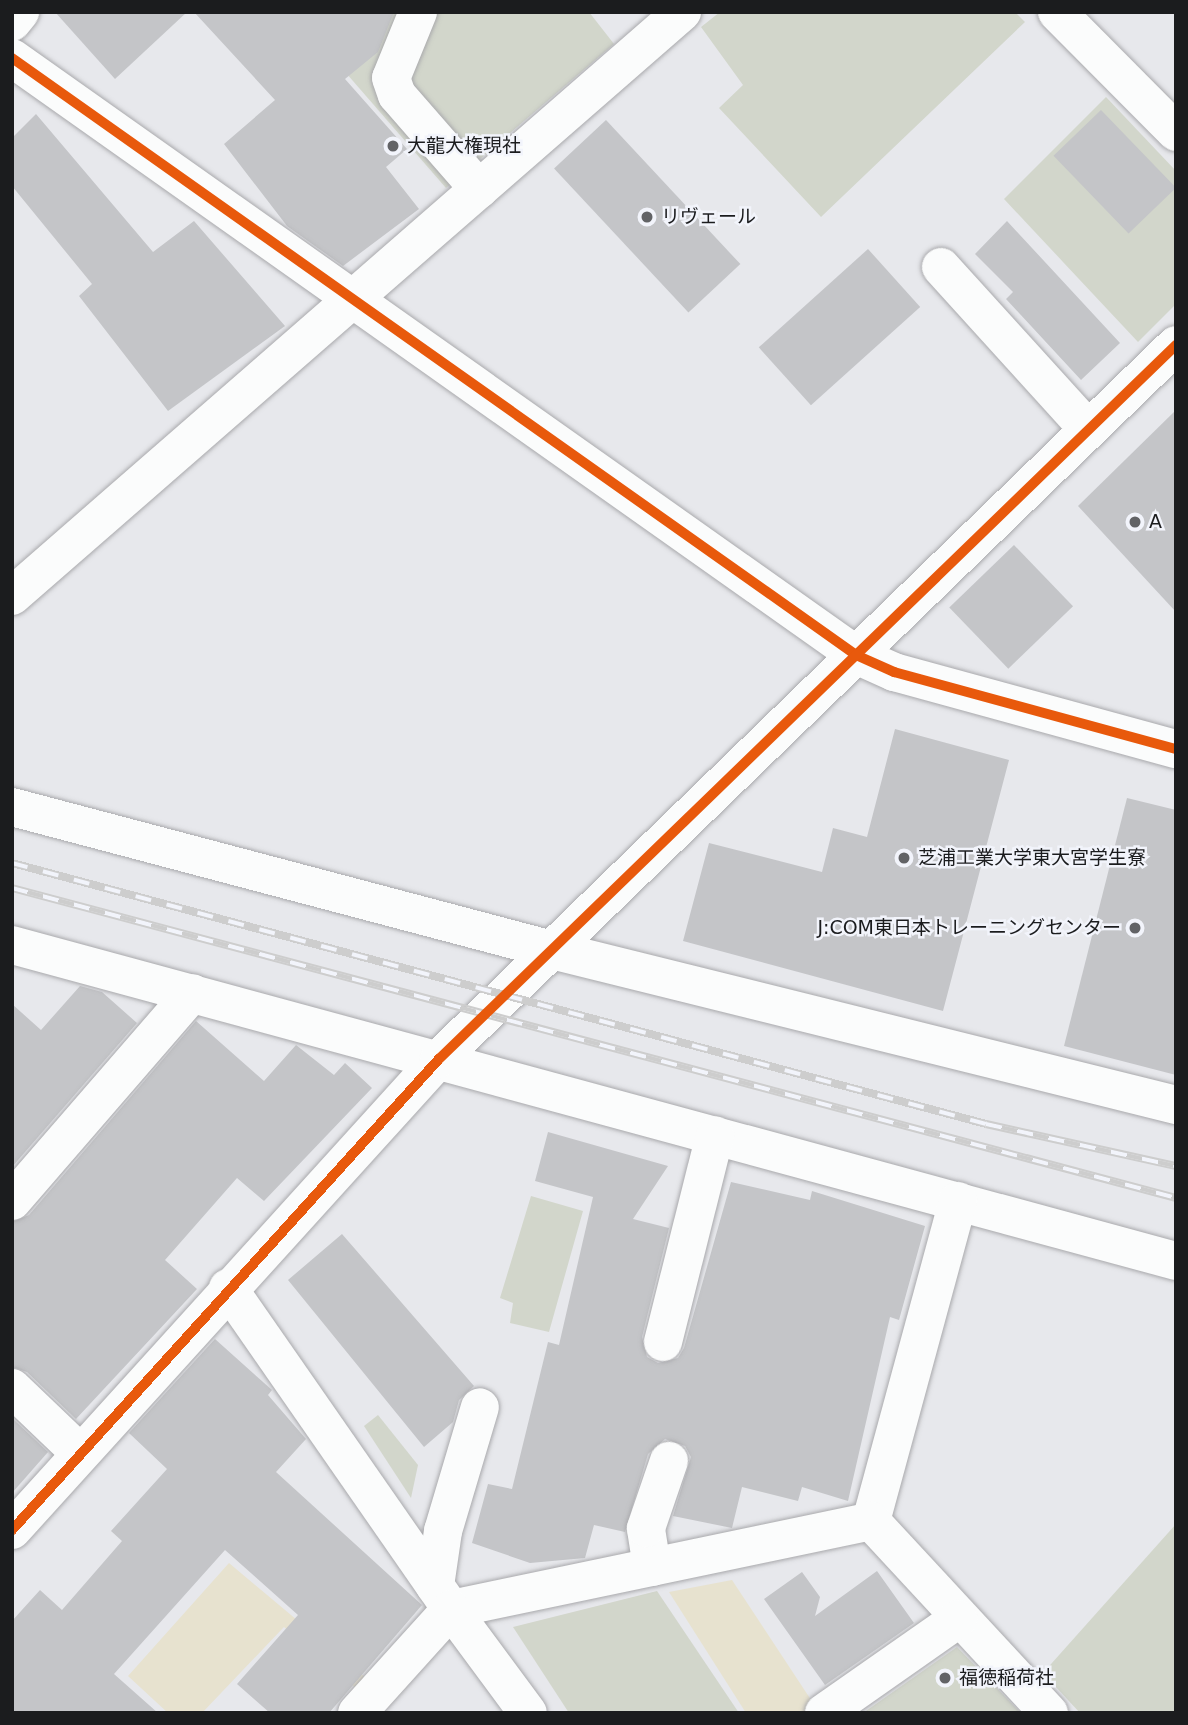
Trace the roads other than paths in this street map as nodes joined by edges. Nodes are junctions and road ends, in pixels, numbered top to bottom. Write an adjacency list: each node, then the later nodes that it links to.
1 (20, 12): 5 (street)
2 (418, 12): 8 (street)
3 (682, 12): 8 (street)
4 (1057, 12): 7 (street)
5 (12, 22)
6 (12, 58): 10 (street)
7 (1176, 132)
8 (479, 189): 10 (street)
9 (941, 267): 12 (street)
10 (353, 299): 13 (street); 14 (street)
11 (1176, 345): 12 (street)
12 (1088, 429): 14 (street)
13 (12, 596)
14 (856, 655): 15 (street); 18 (street)
15 (1176, 749)
16 (12, 807): 18 (street)
17 (12, 945): 19 (street)
18 (552, 950): 20 (street); 21 (street)
19 (191, 993): 20 (street); 23 (street)
20 (439, 1059): 22 (street); 26 (street)
21 (1176, 1105)
22 (715, 1135): 24 (street); 27 (street)
23 (12, 1201)
24 (958, 1201): 25 (street); 32 (street)
25 (1176, 1261)
26 (228, 1288): 30 (street); 35 (street)
27 (663, 1342)
28 (12, 1388): 30 (street)
29 (480, 1408): 35 (street)
30 (80, 1453): 33 (street)
31 (669, 1461): 34 (street)
32 (871, 1521): 34 (street); 36 (street)
33 (12, 1530)
34 (652, 1567): 35 (street)
35 (443, 1597): 37 (street); 38 (street)
36 (958, 1619): 39 (street); 40 (street)
37 (357, 1713)
38 (528, 1713)
39 (824, 1713)
40 (1049, 1713)

